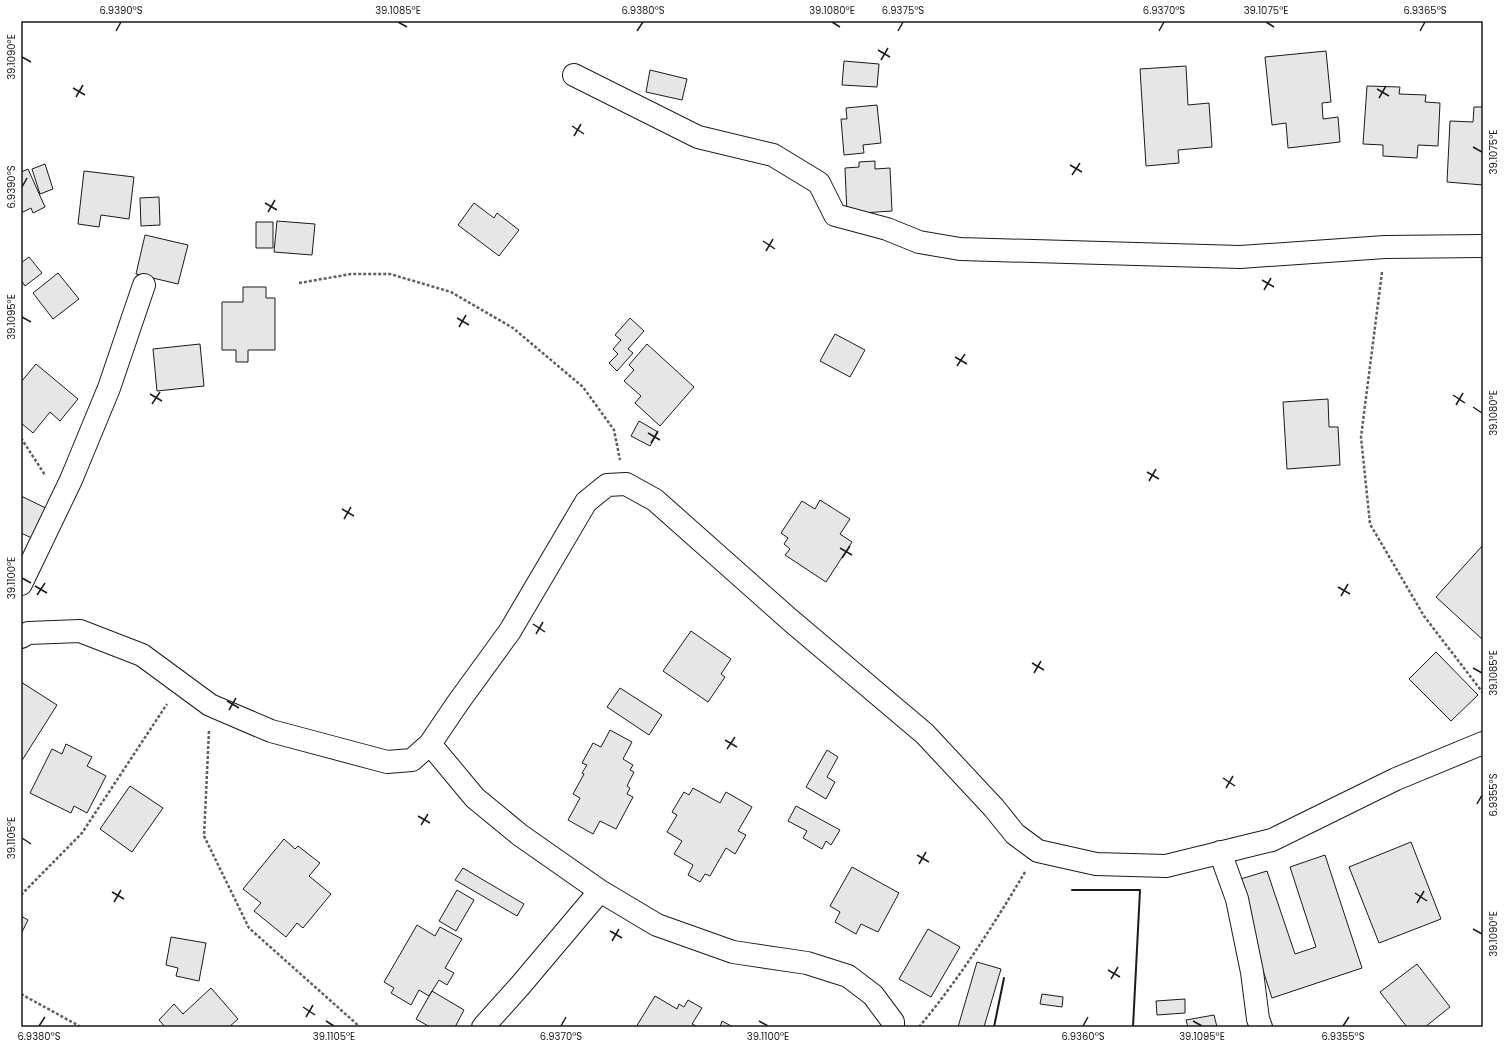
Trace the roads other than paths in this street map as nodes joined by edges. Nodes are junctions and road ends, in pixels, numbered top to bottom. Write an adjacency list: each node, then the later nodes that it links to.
1 (574, 75): 2 (street)
2 (1483, 246)
3 (144, 285): 4 (street)
4 (21, 584)
5 (21, 636): 7 (street)
6 (1483, 743): 8 (street)
7 (430, 744): 8 (street); 9 (street)
8 (1220, 852): 12 (street)
9 (600, 892): 10 (street); 11 (street)
10 (483, 1027)
11 (893, 1027)
12 (1261, 1027)

